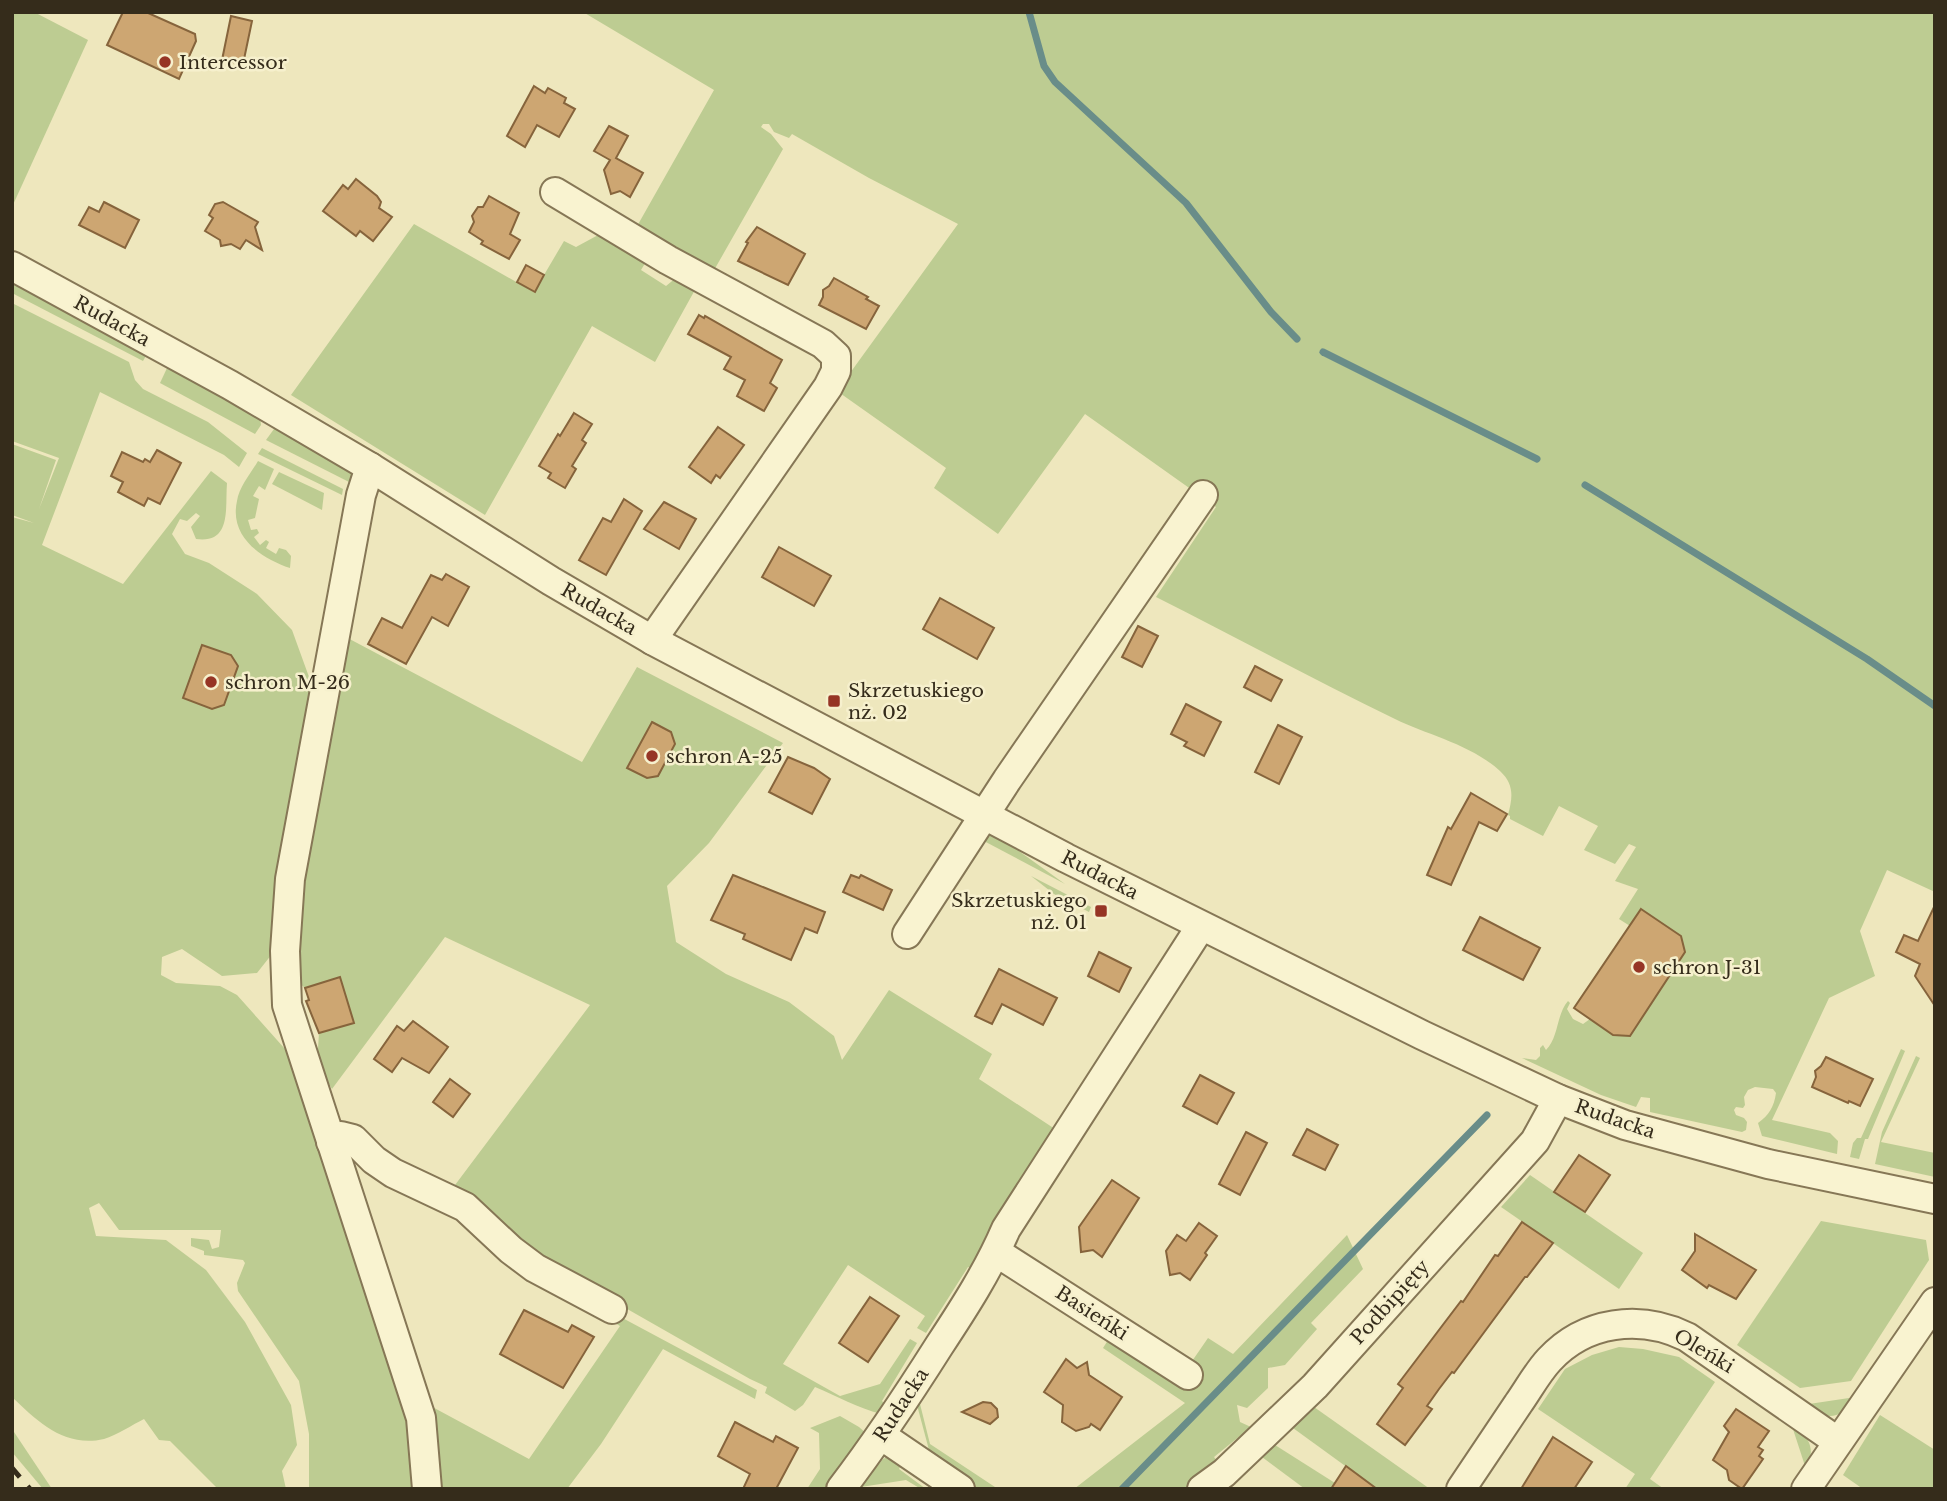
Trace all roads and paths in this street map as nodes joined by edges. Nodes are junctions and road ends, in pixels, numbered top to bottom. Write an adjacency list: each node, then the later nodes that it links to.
1 (555, 192): 5 (street)
2 (12, 266): 3 (street, Rudacka)
3 (370, 467): 5 (street, Rudacka); 10 (street)
4 (1203, 495): 6 (street)
5 (652, 640): 6 (street, Rudacka)
6 (983, 815): 7 (street, Rudacka); 8 (street)
7 (1201, 926): 9 (street, Rudacka); 12 (street, Rudacka)
8 (906, 934)
9 (1558, 1099): 11 (street, Rudacka); 21 (street, Podbipięty)
10 (331, 1142): 14 (street); 18 (street)
11 (1935, 1199)
12 (996, 1252): 15 (street, Basieńki); 16 (street, Rudacka)
13 (1935, 1302): 17 (street)
14 (612, 1308)
15 (1188, 1375)
16 (882, 1436): 19 (street, Rudacka); 20 (street)
17 (1837, 1441): 22 (street, Oleńki); 23 (street)
18 (427, 1489)
19 (841, 1489)
20 (960, 1489)
21 (1202, 1489)
22 (1461, 1489)
23 (1806, 1489)

